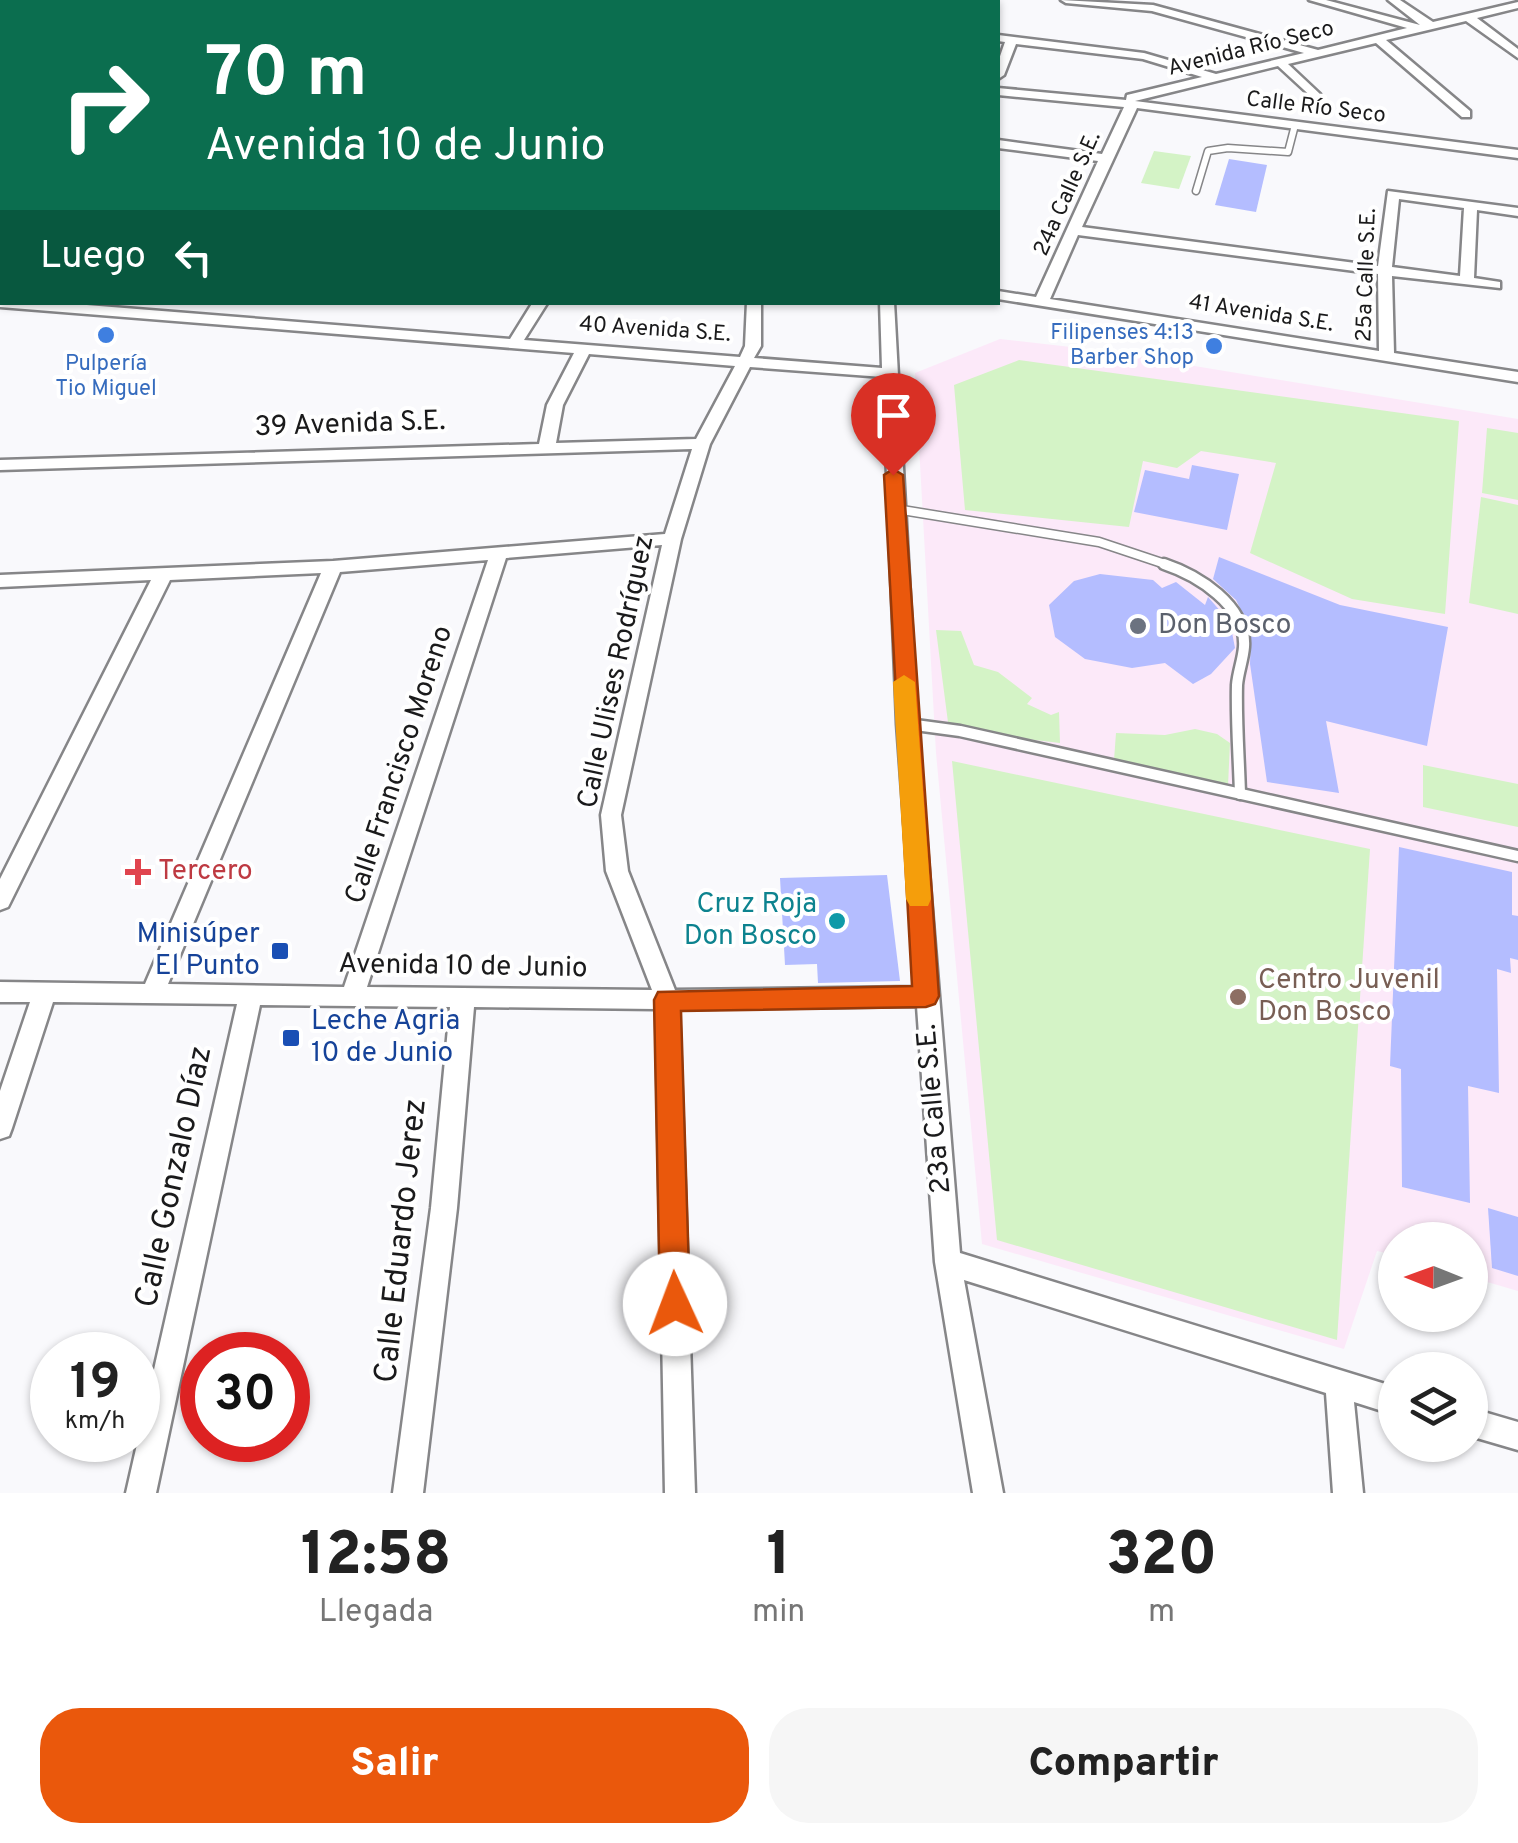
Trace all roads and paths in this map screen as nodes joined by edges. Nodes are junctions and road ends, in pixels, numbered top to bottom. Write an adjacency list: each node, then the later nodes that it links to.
1 (1066, 0): 10 (street)
2 (1314, 0): 6 (street)
3 (1393, 0): 6 (street)
4 (1518, 5): 5 (street, Avenida Río Seco)
5 (1468, 17): 6 (street, Avenida Río Seco); 11 (street)
6 (1425, 26): 8 (street, Avenida Río Seco)
7 (1000, 38): 9 (street)
8 (1377, 38): 10 (street, Avenida Río Seco); 21 (street)
9 (1012, 40): 13 (street); 14 (street)
10 (1318, 54): 12 (street, Avenida Río Seco)
11 (1518, 56)
12 (1280, 63): 14 (street, Avenida Río Seco); 17 (street)
13 (1000, 70)
14 (1218, 78): 15 (street, Avenida Río Seco)
15 (1166, 90): 18 (street, Avenida Río Seco); 20 (street)
16 (1000, 91): 18 (street, Calle Río Seco)
17 (1316, 97)
18 (1109, 102): 19 (street, Calle Río Seco)
19 (1134, 104): 20 (street, Calle Río Seco); 25 (street, 24a Calle S.E.)
20 (1178, 110): 22 (street, Calle Río Seco)
21 (1466, 114)
22 (1295, 125): 24 (street, Calle Río Seco); 26 (lane)
23 (1000, 144): 25 (street)
24 (1518, 154)
25 (1106, 158): 29 (street, 24a Calle S.E.)
26 (1196, 191)
27 (1471, 205): 28 (street); 30 (street, 25a Calle S.E.); 31 (street)
28 (1518, 212)
29 (1074, 230): 30 (street); 34 (street, 24a Calle S.E.)
30 (1385, 270): 31 (street); 41 (street, 25a Calle S.E.)
31 (1467, 282): 32 (street)
32 (1495, 285)
33 (1000, 295): 34 (street, 41 Avenida S.E.)
34 (1042, 302): 41 (street, 41 Avenida S.E.)
35 (14, 305): 39 (street, 40 Avenida S.E.)
36 (539, 305): 39 (street)
37 (754, 305): 42 (street, Calle Ulises Rodríguez)
38 (888, 310): 43 (street, 23a Calle S.E.)
39 (515, 342): 40 (street, 40 Avenida S.E.)
40 (584, 348): 42 (street, 40 Avenida S.E.); 46 (street)
41 (1387, 357): 44 (street, 41 Avenida S.E.)
42 (744, 360): 43 (street, 40 Avenida S.E.); 45 (street, Calle Ulises Rodríguez)
43 (887, 374): 48 (street, 23a Calle S.E.)
44 (1518, 378)
45 (702, 444): 46 (street, 39 Avenida S.E.); 49 (street, Calle Ulises Rodríguez)
46 (547, 446): 47 (street, 39 Avenida S.E.)
47 (0, 465)
48 (895, 508): 54 (street, 23a Calle S.E.); 55 (lane)
49 (672, 539): 50 (street); 65 (street, Calle Ulises Rodríguez)
50 (499, 552): 51 (street); 62 (street, Calle Francisco Moreno)
51 (333, 567): 52 (street); 60 (street)
52 (162, 576): 53 (street); 57 (street)
53 (0, 581)
54 (907, 724): 55 (lane); 64 (street, 23a Calle S.E.)
55 (1240, 794): 56 (lane)
56 (1518, 856)
57 (0, 901)
58 (0, 992): 59 (street, Avenida 10 de Junio)
59 (45, 992): 60 (street, Avenida 10 de Junio); 66 (street)
60 (153, 994): 61 (street, Avenida 10 de Junio)
61 (252, 994): 62 (street, Avenida 10 de Junio); 72 (street, Calle Gonzalo Díaz)
62 (353, 995): 63 (street, Avenida 10 de Junio)
63 (462, 996): 65 (street, Avenida 10 de Junio); 73 (street, Calle Eduardo Jerez)
64 (926, 996): 65 (street, Avenida 10 de Junio); 67 (street, 23a Calle S.E.)
65 (667, 1000): 74 (street, Calle Ulises Rodríguez)
66 (0, 1128)
67 (948, 1262): 68 (street); 75 (street, 23a Calle S.E.)
68 (1340, 1386): 69 (street); 76 (street)
69 (1378, 1397)
70 (1488, 1427): 71 (street)
71 (1518, 1436)
72 (141, 1493)
73 (408, 1493)
74 (680, 1493)
75 (988, 1493)
76 (1348, 1493)

